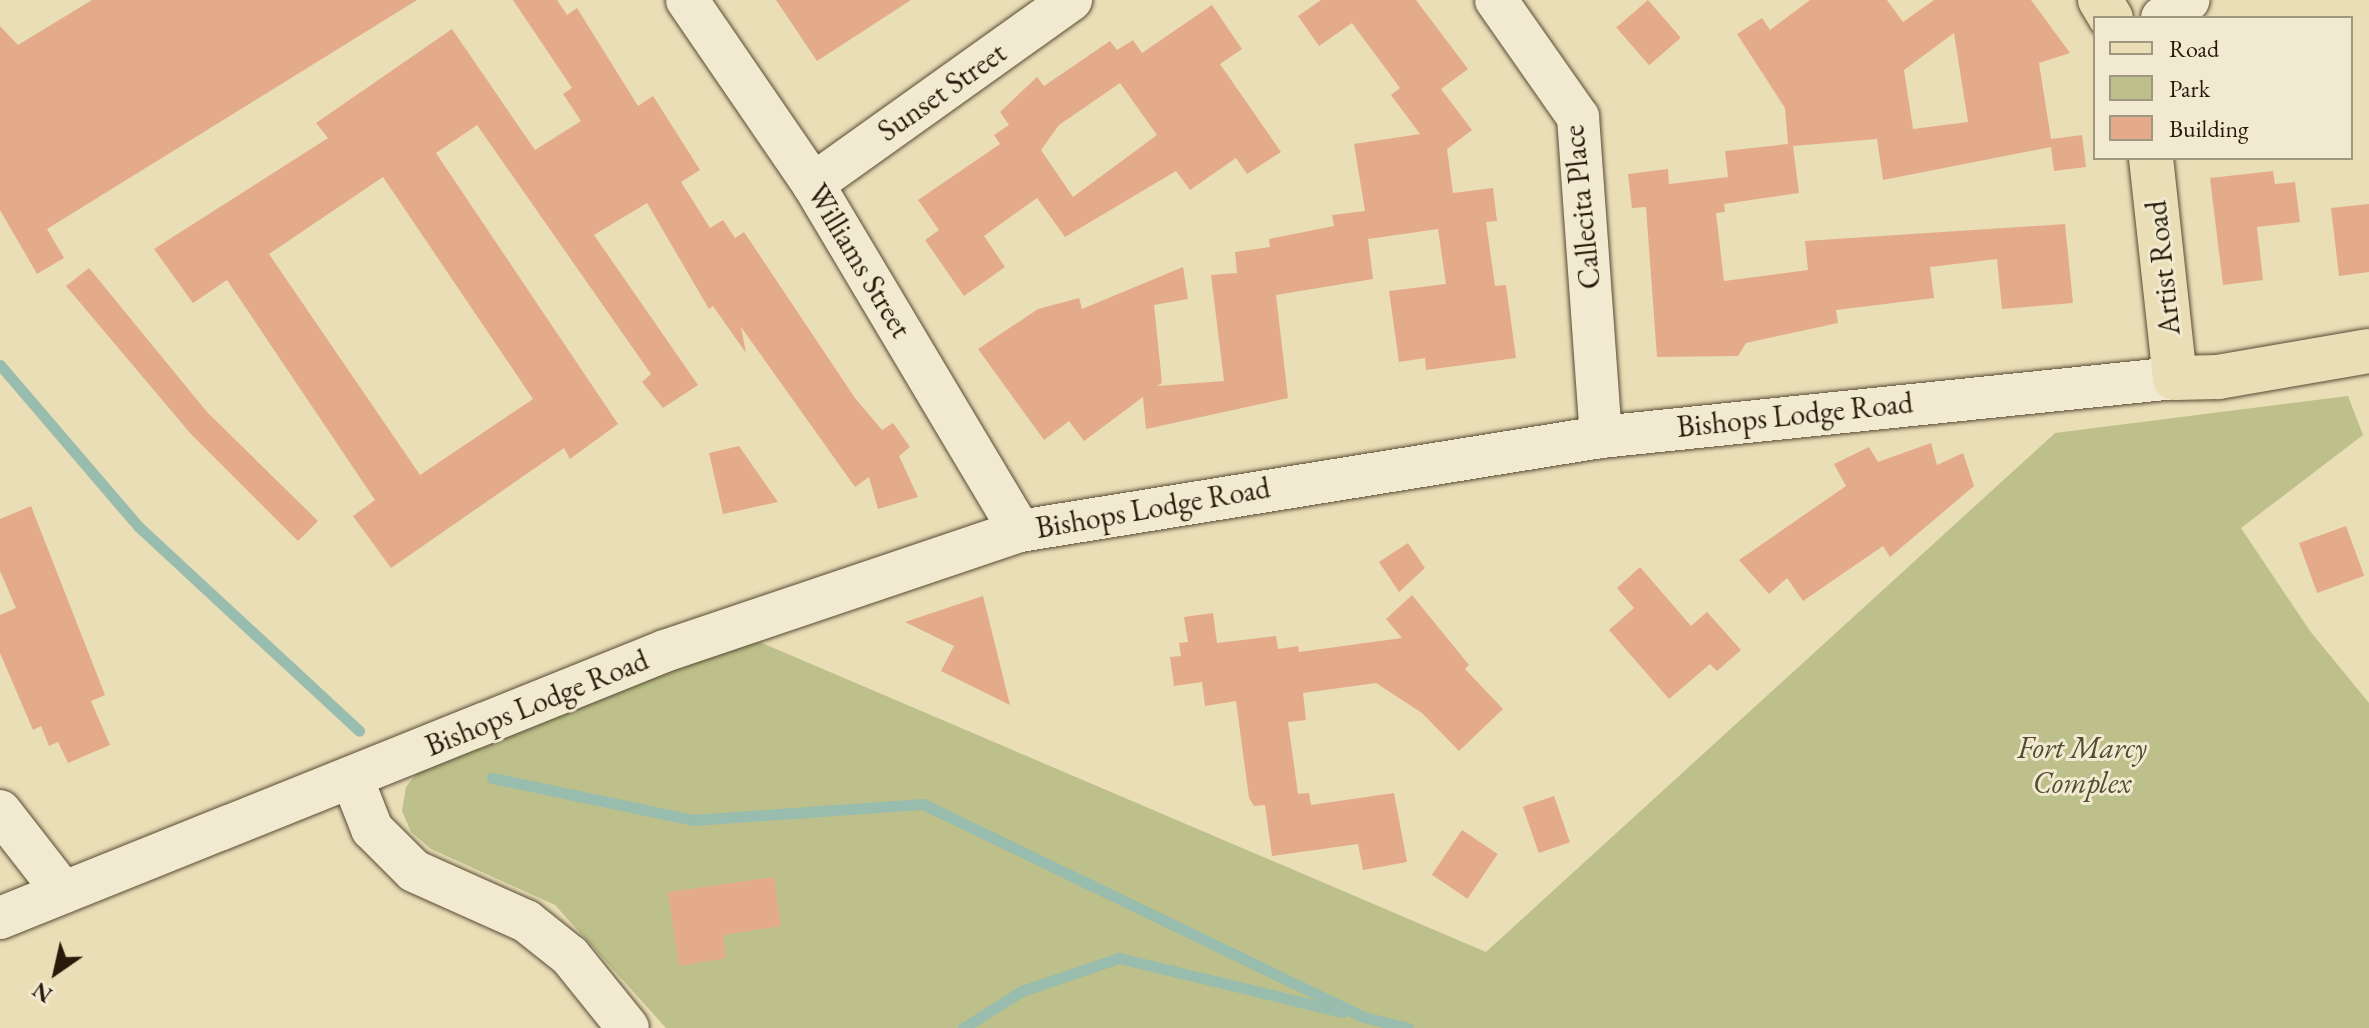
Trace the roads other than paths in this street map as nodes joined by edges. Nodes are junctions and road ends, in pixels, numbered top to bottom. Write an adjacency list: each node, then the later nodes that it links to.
1 (687, 0): 7 (street, Williams Street)
2 (1071, 0): 7 (street, Sunset Street)
3 (1496, 0): 10 (street, Callecita Place)
4 (2189, 0): 5 (street)
5 (2165, 16)
6 (2151, 160): 9 (main road, Artist Road)
7 (813, 184): 11 (street, Williams Street)
8 (2369, 351): 9 (main road, Bishops Lodge Road)
9 (2175, 378): 10 (street, Bishops Lodge Road)
10 (1601, 437): 11 (street, Bishops Lodge Road)
11 (1020, 531): 12 (street, Bishops Lodge Road)
12 (352, 778): 14 (street, Bishops Lodge Road); 16 (street)
13 (0, 811): 14 (street)
14 (63, 892): 15 (street, Bishops Lodge Road)
15 (0, 918)
16 (628, 1028)

